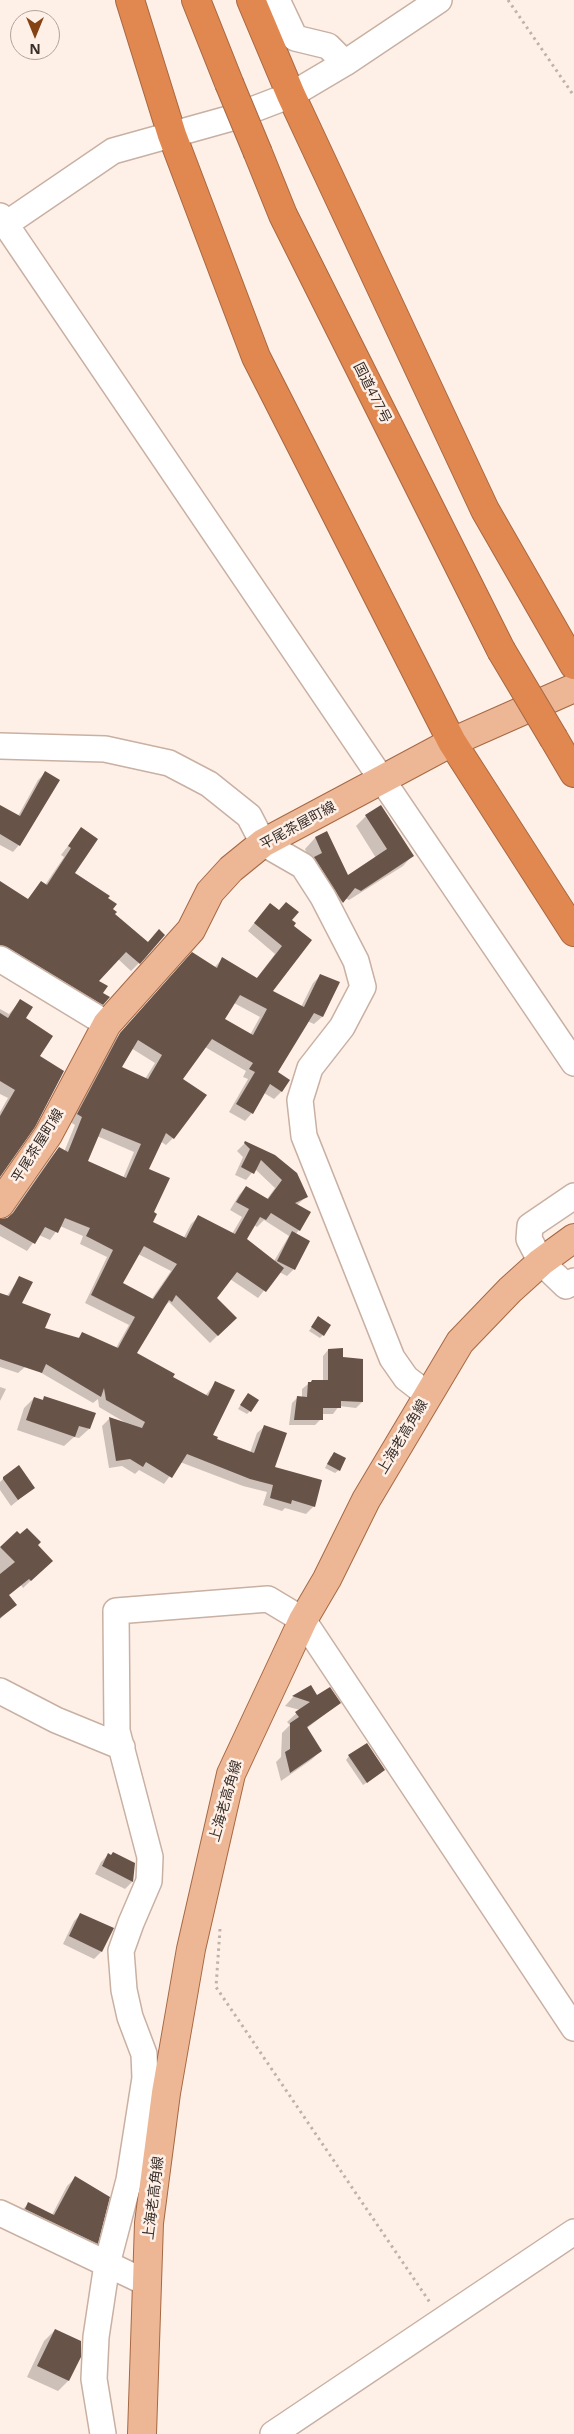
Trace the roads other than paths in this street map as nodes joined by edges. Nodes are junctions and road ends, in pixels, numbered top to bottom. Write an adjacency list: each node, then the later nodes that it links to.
1 (130, 0): 8 (highway)
2 (196, 0): 14 (highway, 国道477号, bridge)
3 (251, 0): 7 (highway)
4 (277, 0): 6 (street)
5 (439, 0): 6 (street)
6 (345, 63): 7 (street)
7 (291, 95): 8 (street); 10 (highway)
8 (172, 135): 9 (street); 12 (highway)
9 (3, 220): 15 (street)
10 (574, 664)
11 (574, 688): 12 (main road, 平尾茶屋町線)
12 (452, 742): 15 (main road, 平尾茶屋町線); 17 (highway)
13 (0, 746): 16 (street)
14 (574, 773)
15 (381, 780): 16 (main road, 平尾茶屋町線); 20 (street)
16 (263, 843): 19 (main road, 平尾茶屋町線); 26 (street)
17 (574, 932)
18 (0, 958): 19 (street)
19 (107, 1024): 22 (main road, 平尾茶屋町線)
20 (574, 1063)
21 (574, 1196): 24 (street)
22 (0, 1204)
23 (574, 1238): 24 (main road, 上海老高角線)
24 (541, 1262): 25 (street); 26 (main road, 上海老高角線)
25 (574, 1281)
26 (428, 1394): 27 (main road, 上海老高角線)
27 (303, 1620): 29 (street); 30 (street); 34 (main road, 上海老高角線)
28 (0, 1691): 29 (street)
29 (122, 1747): 33 (street)
30 (574, 2028)
31 (0, 2213): 33 (street)
32 (574, 2232): 37 (street)
33 (107, 2264): 34 (street); 35 (street)
34 (147, 2283): 36 (main road, 上海老高角線)
35 (103, 2434)
36 (142, 2434)
37 (272, 2434)

